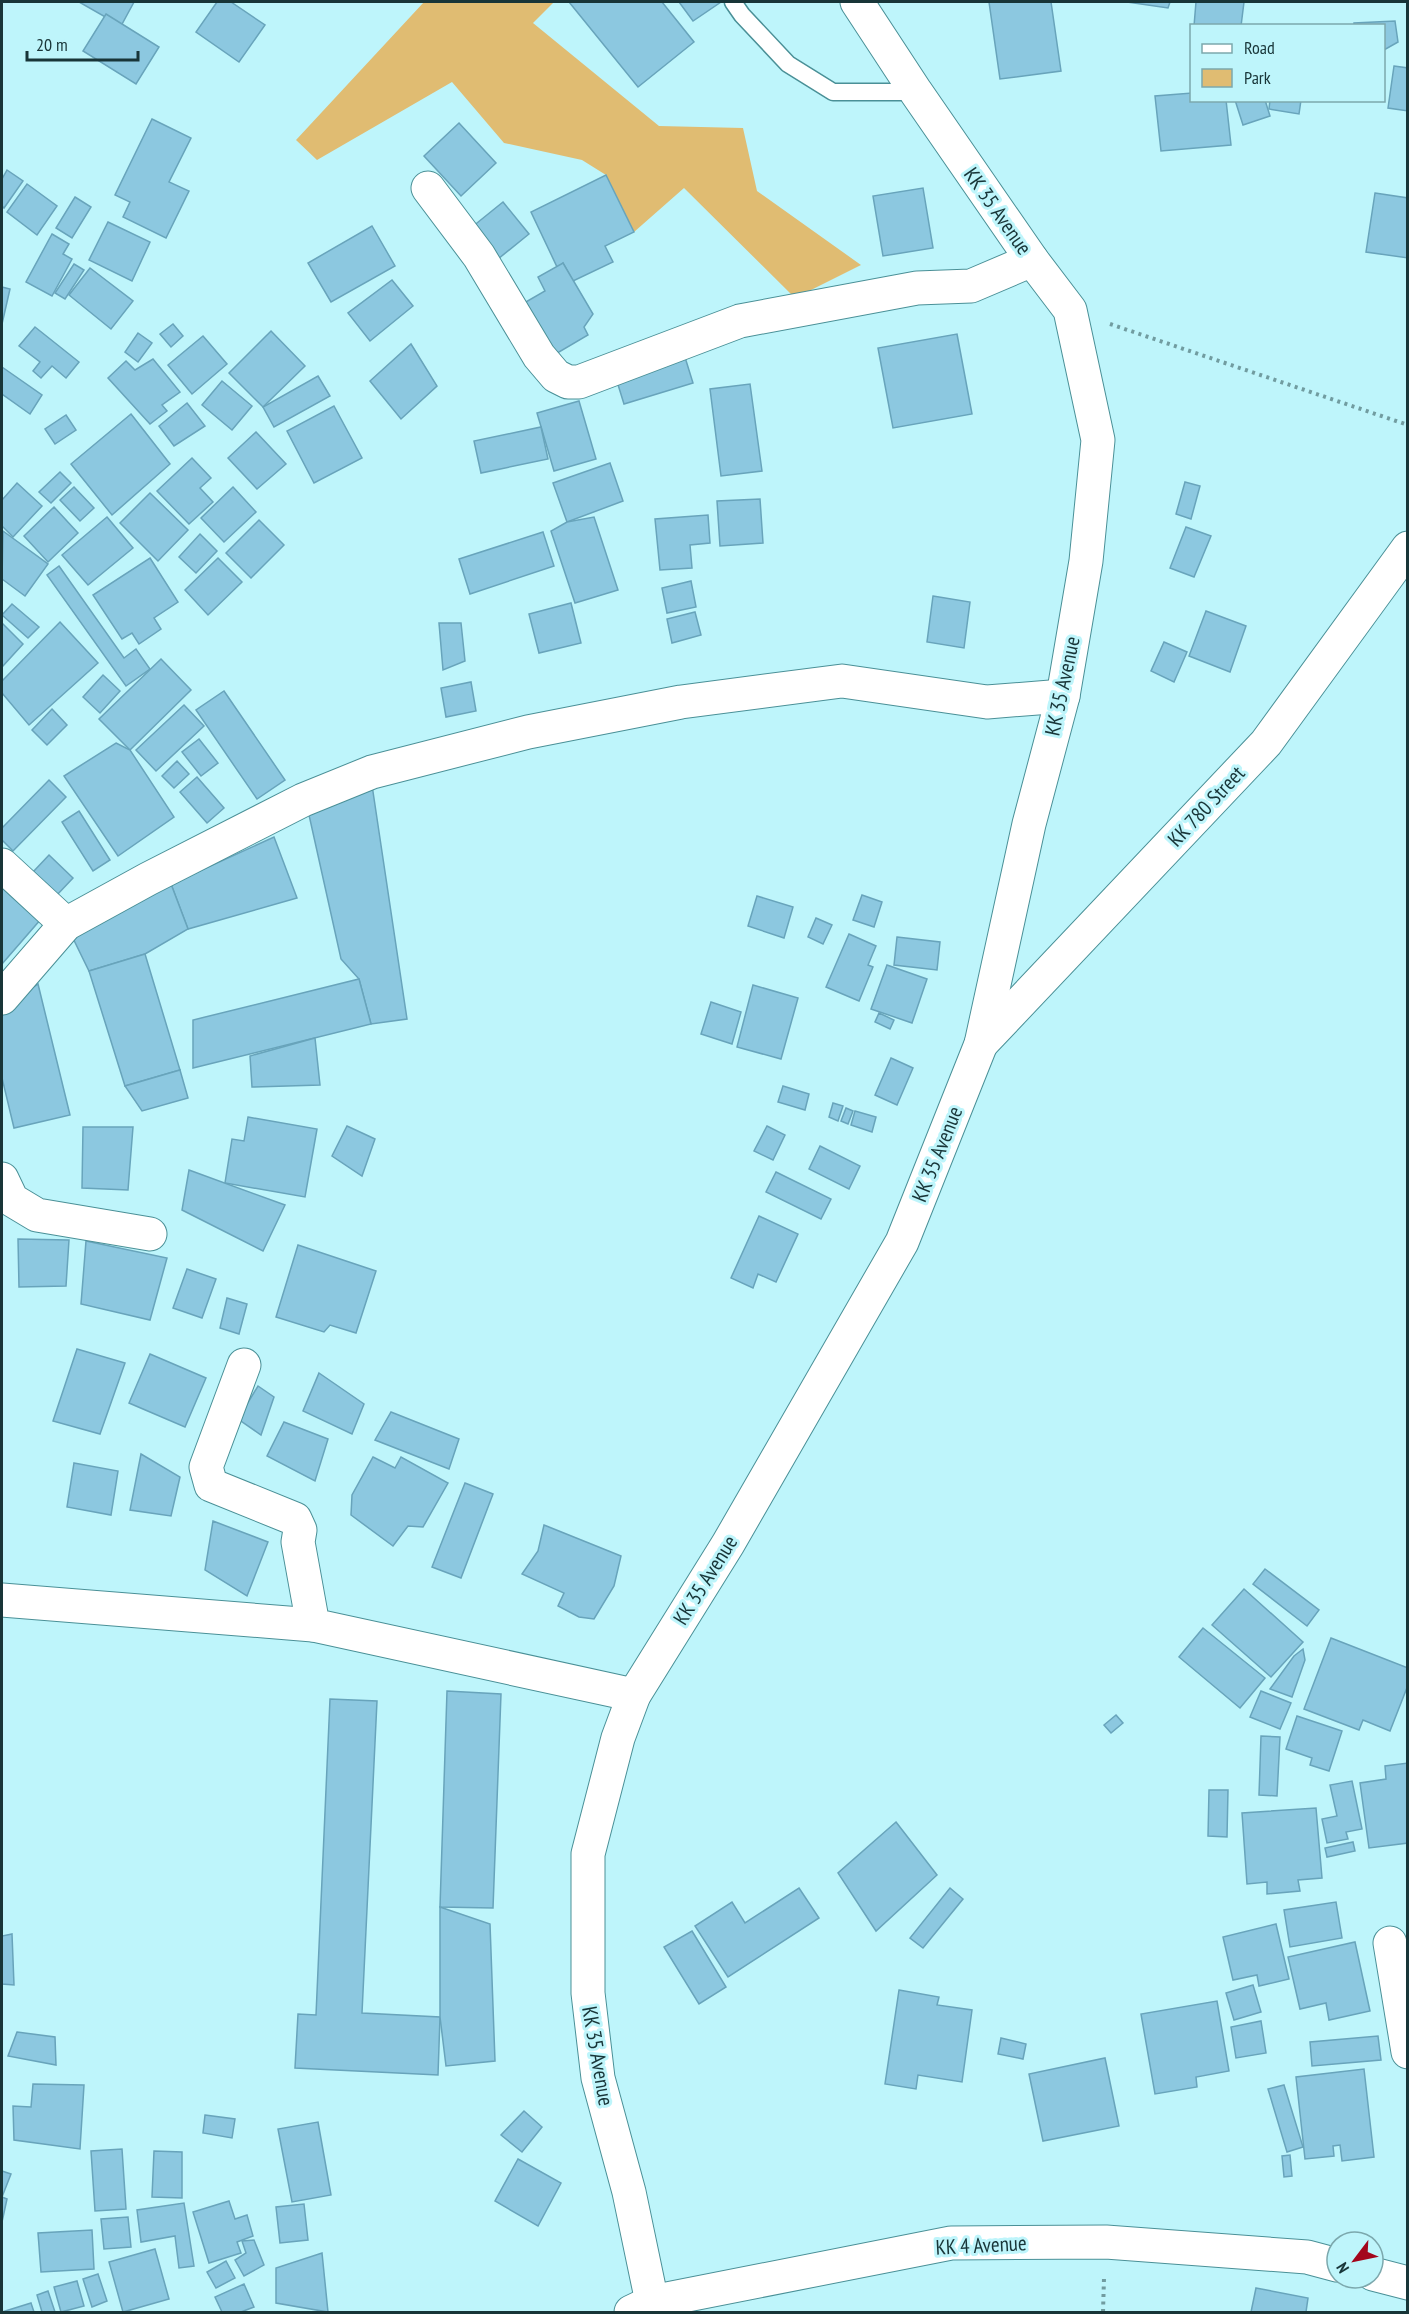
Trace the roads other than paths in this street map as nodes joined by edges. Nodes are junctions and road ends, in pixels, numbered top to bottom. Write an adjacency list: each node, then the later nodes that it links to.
1 (733, 2): 3 (lane)
2 (857, 2): 3 (street, KK 35 Avenue)
3 (916, 92): 5 (street, KK 35 Avenue)
4 (428, 188): 5 (street)
5 (1032, 260): 7 (street, KK 35 Avenue)
6 (1407, 549): 11 (street, KK 780 Street)
7 (1063, 696): 9 (street); 11 (street, KK 35 Avenue)
8 (2, 865): 9 (street)
9 (66, 924): 10 (street)
10 (2, 998)
11 (981, 1044): 17 (street, KK 35 Avenue)
12 (2, 1179): 13 (street)
13 (150, 1234)
14 (244, 1365): 16 (street)
15 (2, 1600): 16 (street)
16 (313, 1625): 17 (street)
17 (634, 1695): 23 (street, KK 35 Avenue)
18 (1390, 1943): 19 (street)
19 (1407, 2052)
20 (1325, 2262): 23 (street, KK 4 Avenue)
21 (1385, 2277): 22 (street)
22 (1407, 2283)
23 (641, 2307)

